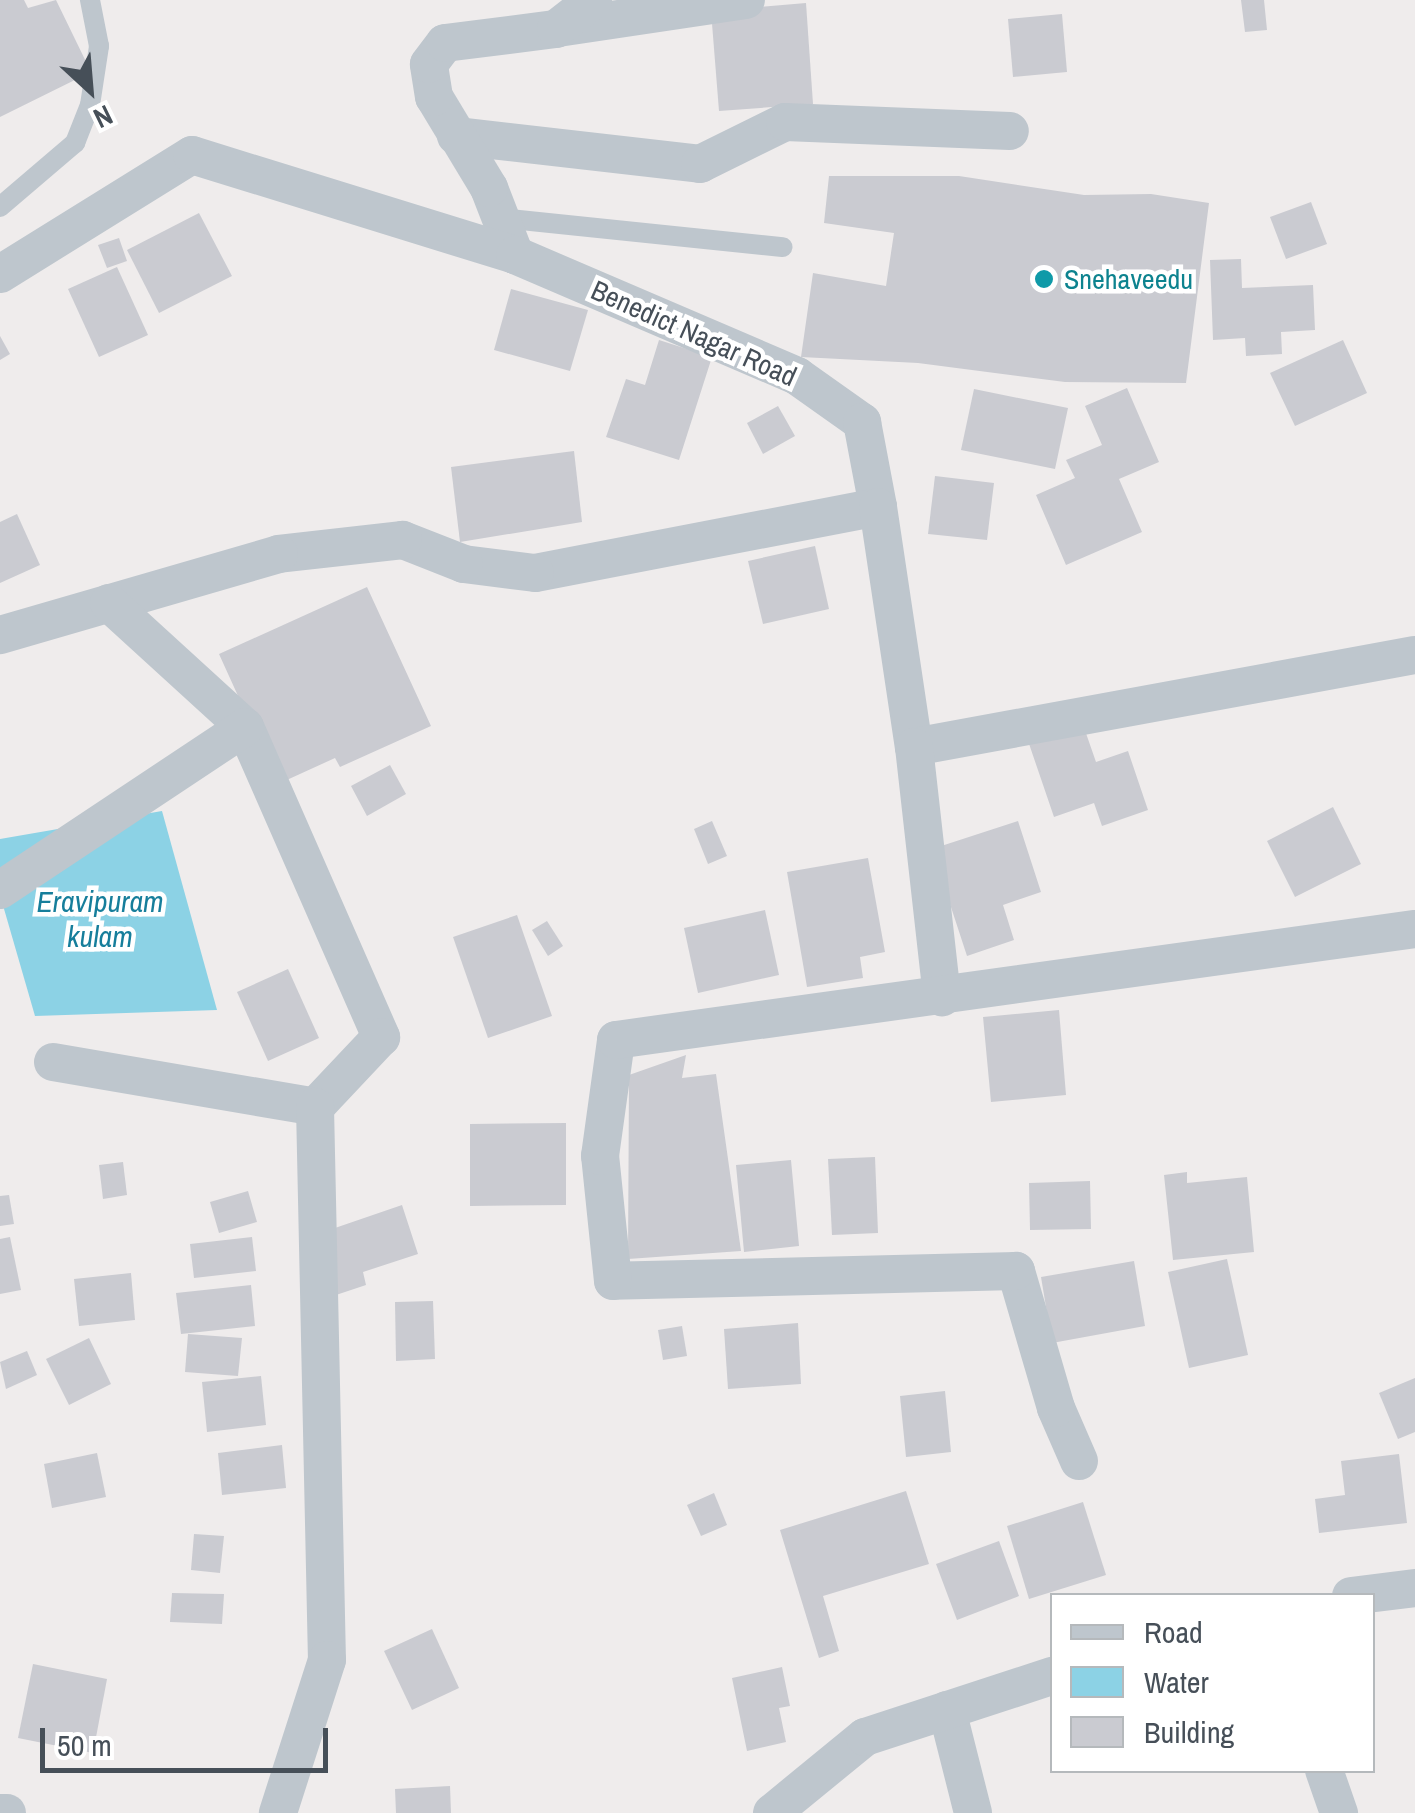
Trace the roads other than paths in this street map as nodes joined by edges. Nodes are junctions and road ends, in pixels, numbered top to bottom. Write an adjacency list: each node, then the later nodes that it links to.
1 (90, 0): 7 (lane)
2 (593, 0): 4 (street)
3 (746, 0): 4 (street)
4 (556, 28): 6 (street)
5 (1010, 131): 6 (street)
6 (456, 136): 8 (street)
7 (0, 206)
8 (501, 218): 9 (lane); 10 (street)
9 (784, 247)
10 (516, 255): 11 (street, Benedict Nagar Road); 12 (street, Benedict Nagar Road)
11 (0, 274)
12 (878, 506): 13 (street); 17 (street, Benedict Nagar Road)
13 (108, 603): 14 (street); 16 (street)
14 (0, 635)
15 (1415, 655): 17 (street)
16 (244, 727): 18 (street); 22 (street)
17 (914, 747): 20 (street, Benedict Nagar Road)
18 (0, 890)
19 (1415, 929): 20 (street)
20 (942, 997): 23 (street)
21 (52, 1062): 22 (street)
22 (315, 1107): 29 (street)
23 (1079, 1461)
24 (1415, 1588): 25 (street)
25 (1375, 1593)
26 (1050, 1677): 27 (street)
27 (948, 1710): 30 (street); 31 (street)
28 (1325, 1773): 32 (street)
29 (278, 1813)
30 (772, 1813)
31 (973, 1813)
32 (1339, 1813)

